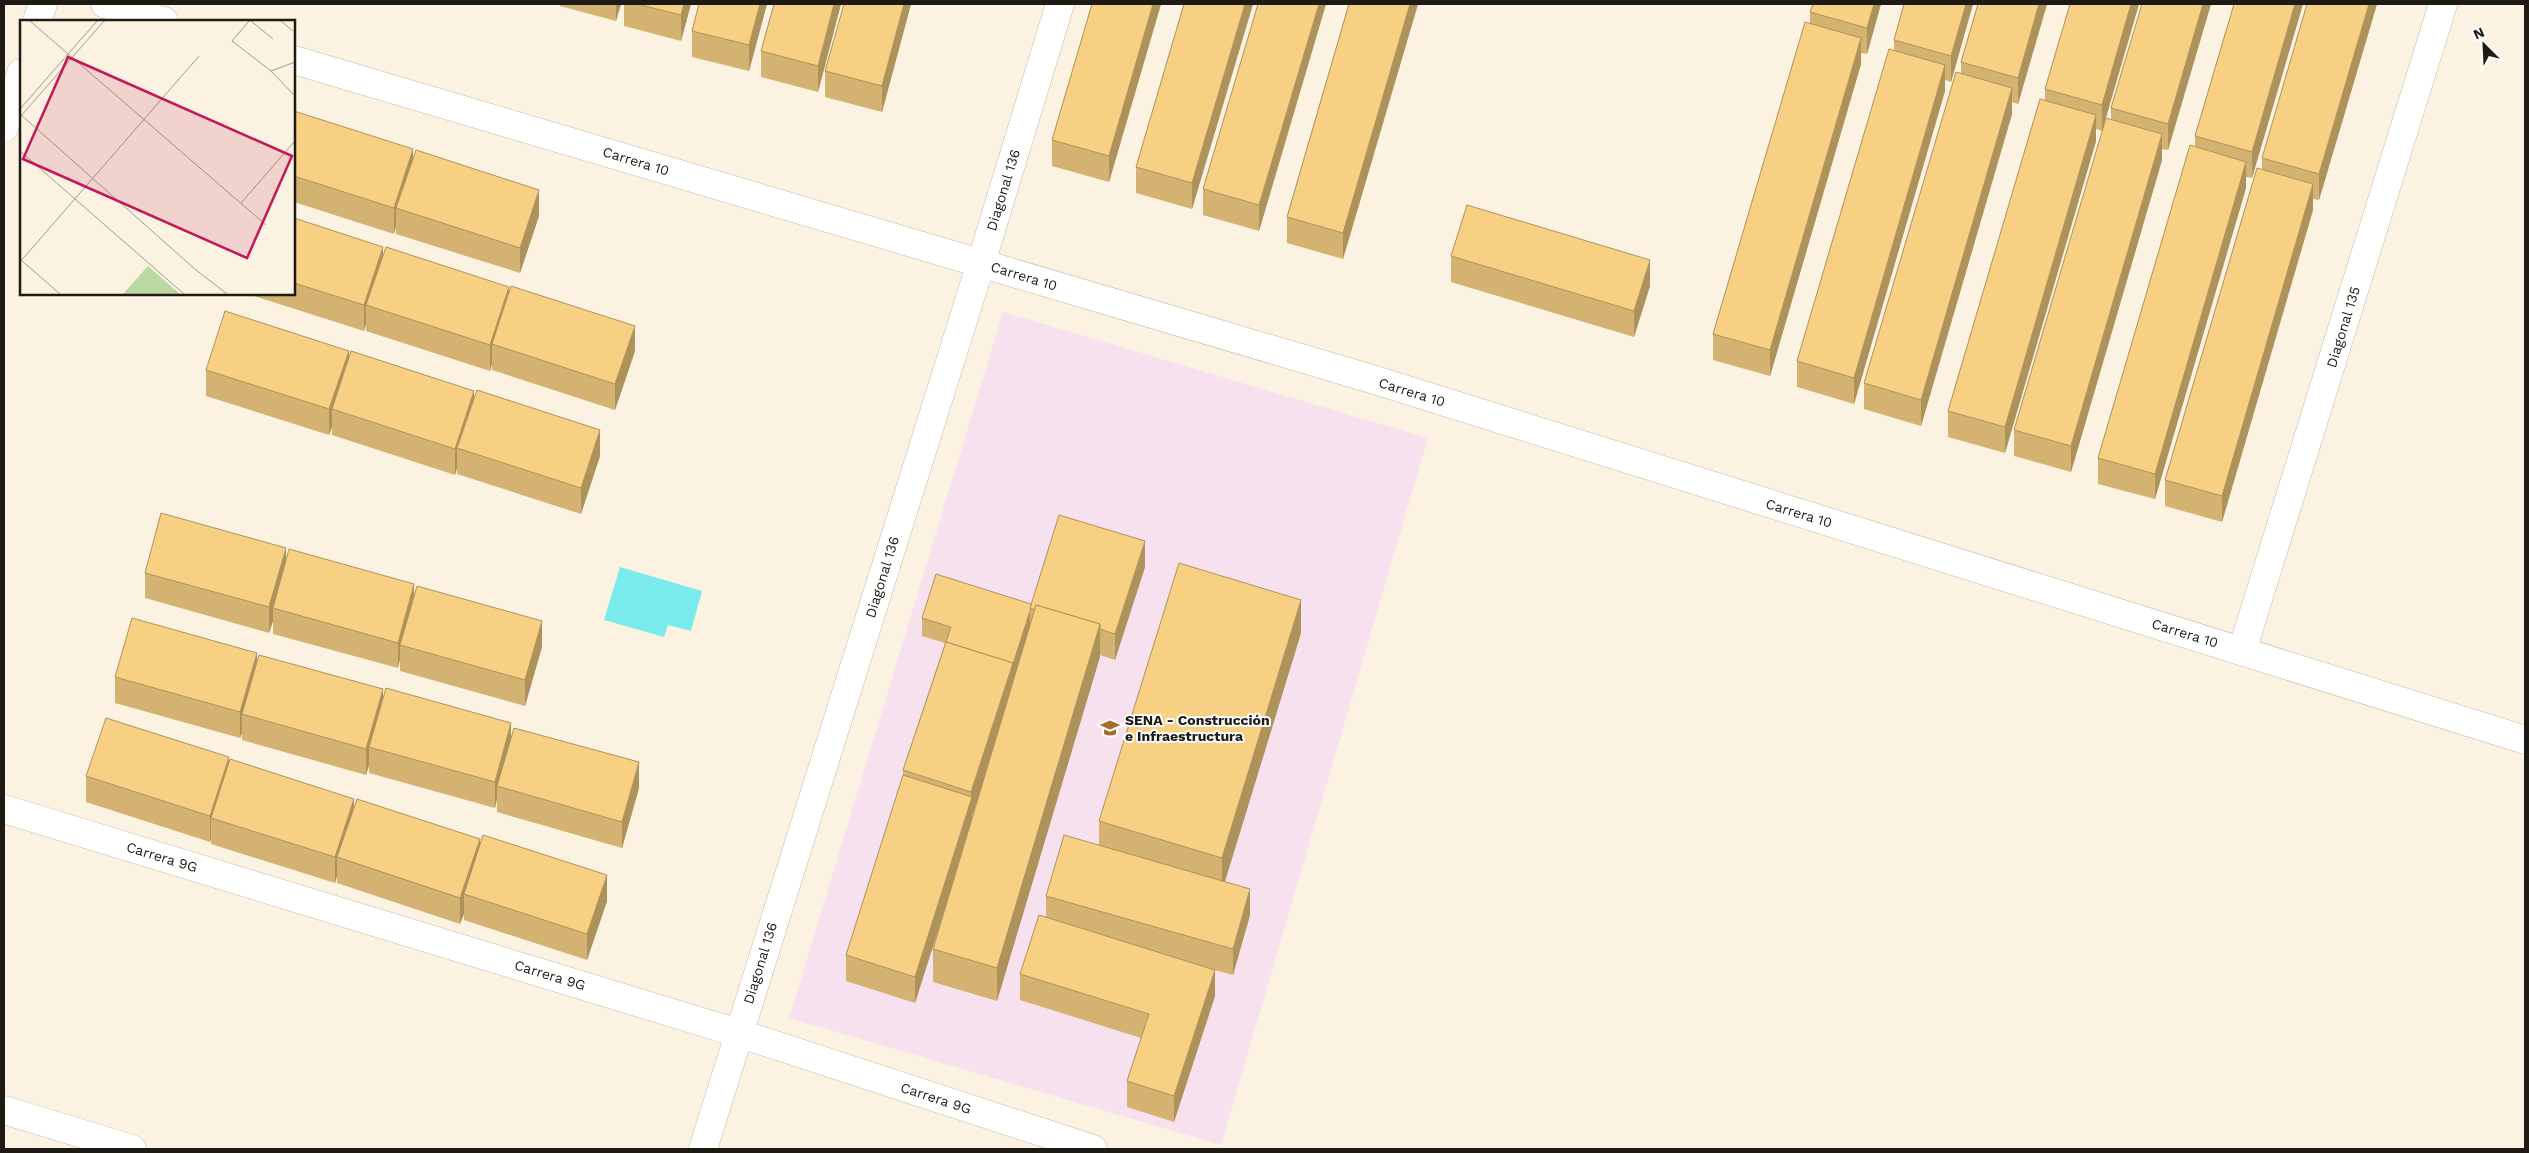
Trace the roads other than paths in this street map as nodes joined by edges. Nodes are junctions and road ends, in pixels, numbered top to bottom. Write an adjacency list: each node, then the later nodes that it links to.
1 (43, 4): 5 (street)
2 (105, 4): 6 (street)
3 (1060, 4): 10 (street, Diagonal 136)
4 (2444, 4): 11 (street, Diagonal 135)
5 (37, 20)
6 (161, 20)
7 (295, 60): 10 (street, Carrera 10)
8 (20, 76): 9 (street)
9 (4, 128)
10 (981, 263): 11 (street, Carrera 10); 14 (street, Diagonal 136)
11 (2242, 651): 12 (street, Carrera 10)
12 (2525, 740)
13 (4, 809): 14 (street, Carrera 9G)
14 (738, 1033): 17 (street, Diagonal 136); 18 (street, Carrera 9G)
15 (4, 1110): 16 (street)
16 (132, 1149)
17 (702, 1149)
18 (1093, 1149)

